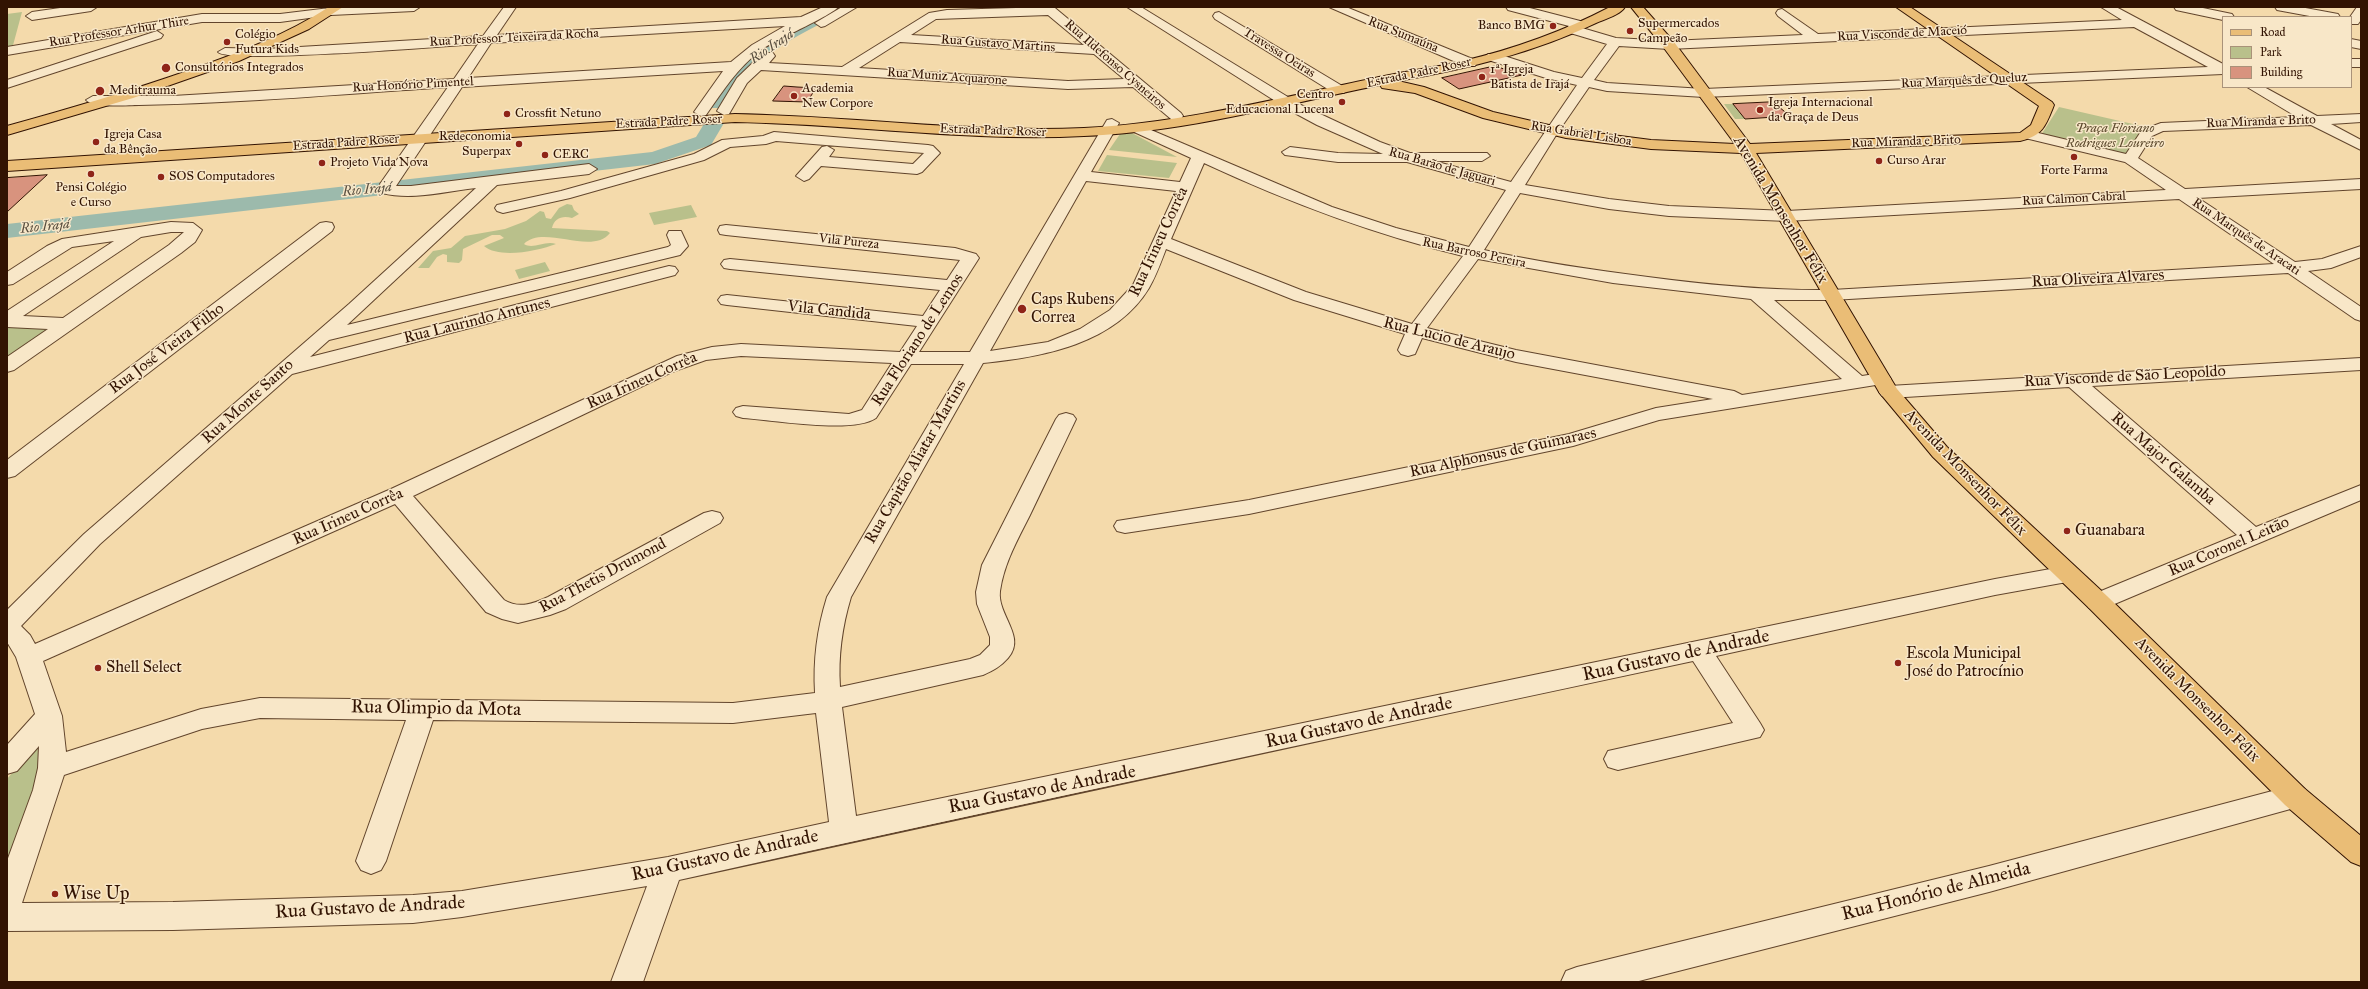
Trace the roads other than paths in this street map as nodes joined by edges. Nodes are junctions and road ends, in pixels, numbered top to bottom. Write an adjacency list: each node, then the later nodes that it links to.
1 (91, 7): 19 (street)
2 (222, 7): 25 (street)
3 (318, 7): 21 (main road)
4 (414, 7): 17 (street, Rua Professor Arhur Thire)
5 (510, 7): 33 (street)
6 (832, 7): 26 (street)
7 (851, 7): 44 (street)
8 (1133, 7): 59 (street, Rua Barão de Jaguari)
9 (1335, 7): 42 (street, Rua Sumaúna)
10 (1512, 7): 29 (street, Rua Visconde de Maceió)
11 (1619, 7): 29 (main road, Estrada Padre Roser)
12 (1637, 7): 35 (main road, Avenida Monsenhor Félix)
13 (1902, 7): 30 (main road)
14 (2107, 7): 28 (street)
15 (2180, 7): 23 (street)
16 (2281, 7): 24 (street)
17 (334, 9): 21 (street, Rua Professor Arhur Thire); 40 (main road)
18 (2361, 10): 27 (street)
19 (33, 12): 36 (street)
20 (1782, 13): 32 (street)
21 (303, 16): 25 (street, Rua Professor Arhur Thire); 39 (main road)
22 (1219, 16): 54 (street, Travessa Oeiras)
23 (2223, 16)
24 (2329, 16)
25 (202, 18): 36 (street, Rua Professor Arhur Thire); 52 (street)
26 (804, 21): 33 (street, Rua Professor Teixeira da Rocha); 43 (street)
27 (2355, 21)
28 (2136, 23): 30 (street, Rua Visconde de Maceió); 45 (street)
29 (1575, 28): 34 (street, Rua Visconde de Maceió); 41 (main road, Estrada Padre Roser)
30 (1939, 32): 32 (street, Rua Visconde de Maceió); 48 (main road)
31 (898, 38): 38 (street, Rua Gustavo Martins); 38 (street, Rua Ildefonso Cysneiros); 46 (street)
32 (1815, 38): 35 (street, Rua Visconde de Maceió)
33 (487, 40): 40 (street, Rua Professor Teixeira da Rocha); 49 (street)
34 (1615, 42): 35 (street, Rua Visconde de Maceió); 51 (street)
35 (1668, 45): 56 (main road, Avenida Monsenhor Félix)
36 (24, 47): 37 (street, Rua Professor Arhur Thire)
37 (7, 50)
38 (1097, 50): 50 (street, Rua Ildefonso Cysneiros)
39 (225, 52): 40 (street, Rua Professor Teixeira da Rocha); 57 (main road)
40 (245, 54): 58 (main road)
41 (1493, 57): 42 (main road, Estrada Padre Roser); 51 (street, Rua Marquês de Queluz)
42 (1468, 63): 54 (main road, Estrada Padre Roser); 55 (main road)
43 (733, 66): 49 (street, Rua Honório Pimentel); 61 (street)
44 (756, 66): 46 (street, Rua Muniz Acquarone); 60 (street)
45 (2222, 69)
46 (847, 70): 50 (street, Rua Muniz Acquarone)
47 (2222, 70): 48 (street, Rua Marquês de Queluz)
48 (2010, 79): 56 (street, Rua Marquês de Queluz); 74 (main road)
49 (457, 82): 58 (street, Rua Honório Pimentel); 73 (street)
50 (1138, 83): 63 (street, Rua Ildefonso Cysneiros)
51 (1585, 83): 56 (street, Rua Marquês de Queluz); 72 (street)
52 (7, 84)
53 (2256, 88): 66 (street)
54 (1340, 90): 55 (main road, Rua Gabriel Lisboa); 59 (main road, Estrada Padre Roser)
55 (1422, 91): 72 (main road, Rua Gabriel Lisboa)
56 (1704, 93): 76 (main road, Avenida Monsenhor Félix)
57 (92, 100): 58 (street, Rua Honório Pimentel); 67 (main road)
58 (112, 102): 71 (main road)
59 (1286, 102): 62 (main road, Estrada Padre Roser); 85 (street, Rua Barão de Jaguari)
60 (724, 111): 61 (main road, Estrada Padre Roser); 69 (main road, Estrada Padre Roser)
61 (701, 112): 73 (main road, Estrada Padre Roser)
62 (1235, 112): 63 (main road, Estrada Padre Roser); 70 (main road, Estrada Padre Roser)
63 (1176, 116): 69 (main road, Estrada Padre Roser)
64 (2361, 118): 66 (street, Rua Miranda e Brito)
65 (788, 119): 68 (main road, Estrada Padre Roser); 73 (main road, Estrada Padre Roser); 75 (street)
66 (2314, 120): 78 (street); 86 (street, Rua Miranda e Brito)
67 (7, 123)
68 (851, 123): 69 (main road, Estrada Padre Roser); 77 (street)
69 (1110, 127): 70 (main road, Estrada Padre Roser); 92 (street, Rua Capitão Aliatar Martins)
70 (1137, 128): 81 (street, Rua Barroso Pereira)
71 (7, 131)
72 (1551, 131): 83 (main road, Rua Gabriel Lisboa); 96 (street)
73 (423, 134): 87 (main road, Estrada Padre Roser); 89 (main road, Estrada Padre Roser); 93 (street)
74 (2030, 135): 79 (main road, Rua Miranda e Brito); 86 (street)
75 (774, 136): 77 (street); 84 (street)
76 (1736, 136): 79 (main road); 83 (main road, Avenida Monsenhor Félix)
77 (835, 141): 88 (street); 88 (street)
78 (2361, 146)
79 (1780, 148): 83 (main road, Rua Miranda e Brito)
80 (1290, 152): 85 (street)
81 (1200, 155): 95 (street, Rua Irineu Corrêa); 107 (street, Rua Barroso Pereira)
82 (1482, 156): 85 (street)
83 (1750, 156): 100 (main road, Avenida Monsenhor Félix)
84 (699, 157): 98 (street); 99 (street)
85 (1404, 158): 96 (street, Rua Barão de Jaguari)
86 (2130, 159): 97 (street, Rua Marquês de Aracati)
87 (7, 161)
88 (818, 161): 91 (street)
89 (7, 166)
90 (588, 169): 93 (street)
91 (804, 176)
92 (1082, 176): 95 (street); 125 (street, Rua Capitão Aliatar Martins)
93 (492, 181): 122 (street, Rua Monte Santo)
94 (2361, 184): 97 (street, Rua Calmon Cabral)
95 (1186, 187): 105 (street, Rua Irineu Corrêa)
96 (1516, 188): 100 (street, Rua Barão de Jaguari); 107 (street)
97 (2180, 193): 100 (street, Rua Calmon Cabral); 110 (street, Rua Marquês de Aracati)
98 (585, 204)
99 (504, 208)
100 (1787, 216): 114 (main road, Avenida Monsenhor Félix)
101 (326, 227): 135 (street, Rua José Vieira Filho)
102 (726, 230): 108 (street, Vila Pureza)
103 (140, 231): 112 (street); 118 (street); 120 (street)
104 (675, 235): 122 (street)
105 (1161, 241): 121 (street, Rua Lucio de Araujo); 125 (street, Rua Irineu Corrêa)
106 (2361, 250): 110 (street, Rua Oliveira Alvares)
107 (1474, 254): 115 (street, Rua Barroso Pereira); 121 (street)
108 (970, 258): 113 (street, Rua Floriano de Lemos)
109 (730, 264): 113 (street)
110 (2292, 268): 114 (street, Rua Oliveira Alvares); 117 (street, Rua Marquês de Aracati)
111 (669, 271): 128 (street, Rua Laurindo Antunes)
112 (7, 280)
113 (953, 286): 119 (street, Rua Floriano de Lemos)
114 (1832, 295): 115 (street, Rua Barroso Pereira); 131 (main road, Avenida Monsenhor Félix)
115 (1758, 296): 130 (street)
116 (727, 300): 119 (street, Vila Candida)
117 (2361, 315)
118 (7, 320): 120 (street)
119 (930, 322): 124 (street, Rua Floriano de Lemos)
120 (67, 324): 127 (street)
121 (1416, 331): 123 (street); 132 (street, Rua Lucio de Araujo)
122 (322, 337): 128 (street, Rua Monte Santo)
123 (1408, 350)
124 (906, 358): 125 (street, Rua Irineu Corrêa); 133 (street, Rua Floriano de Lemos); 137 (street, Rua Irineu Corrêa)
125 (974, 359): 146 (street, Rua Capitão Aliatar Martins)
126 (2361, 364): 129 (street, Rua Visconde de São Leopoldo)
127 (7, 366)
128 (284, 370): 143 (street, Rua Monte Santo)
129 (2073, 380): 131 (street, Rua Visconde de São Leopoldo); 140 (street, Rua Major Galamba)
130 (1858, 383): 131 (street, Rua Alphonsus de Guimaraes); 132 (street, Rua Alphonsus de Guimaraes)
131 (1885, 386): 141 (main road, Avenida Monsenhor Félix)
132 (1747, 399): 139 (street, Rua Alphonsus de Guimaraes)
133 (743, 412)
134 (1066, 419): 146 (street, Rua Olimpio da Mota)
135 (7, 471)
136 (2361, 492): 140 (street, Rua Coronel Leitão)
137 (399, 494): 138 (street, Rua Thetis Drumond); 145 (street, Rua Irineu Corrêa)
138 (712, 518)
139 (1125, 526)
140 (2254, 538): 142 (street, Rua Coronel Leitão)
141 (2067, 574): 142 (main road, Avenida Monsenhor Félix); 144 (street, Rua Gustavo de Andrade)
142 (2098, 602): 152 (main road, Avenida Monsenhor Félix)
143 (7, 626): 145 (street)
144 (1700, 651): 149 (street); 153 (street, Rua Gustavo de Andrade)
145 (29, 657): 148 (street)
146 (828, 701): 147 (street, Rua Olimpio da Mota); 153 (street, Rua Capitão Aliatar Martins)
147 (424, 708): 151 (street, Rua Olimpio da Mota); 155 (street)
148 (49, 716): 150 (street); 151 (street)
149 (1618, 760)
150 (7, 763)
151 (52, 768): 157 (street)
152 (2295, 797): 154 (main road, Avenida Monsenhor Félix); 160 (street, Rua Honório de Almeida)
153 (844, 831): 156 (street, Rua Gustavo de Andrade)
154 (2361, 853)
155 (371, 861)
156 (668, 870): 158 (street, Rua Gustavo de Andrade); 159 (street)
157 (7, 902)
158 (7, 916)
159 (627, 982)
160 (1577, 982)

